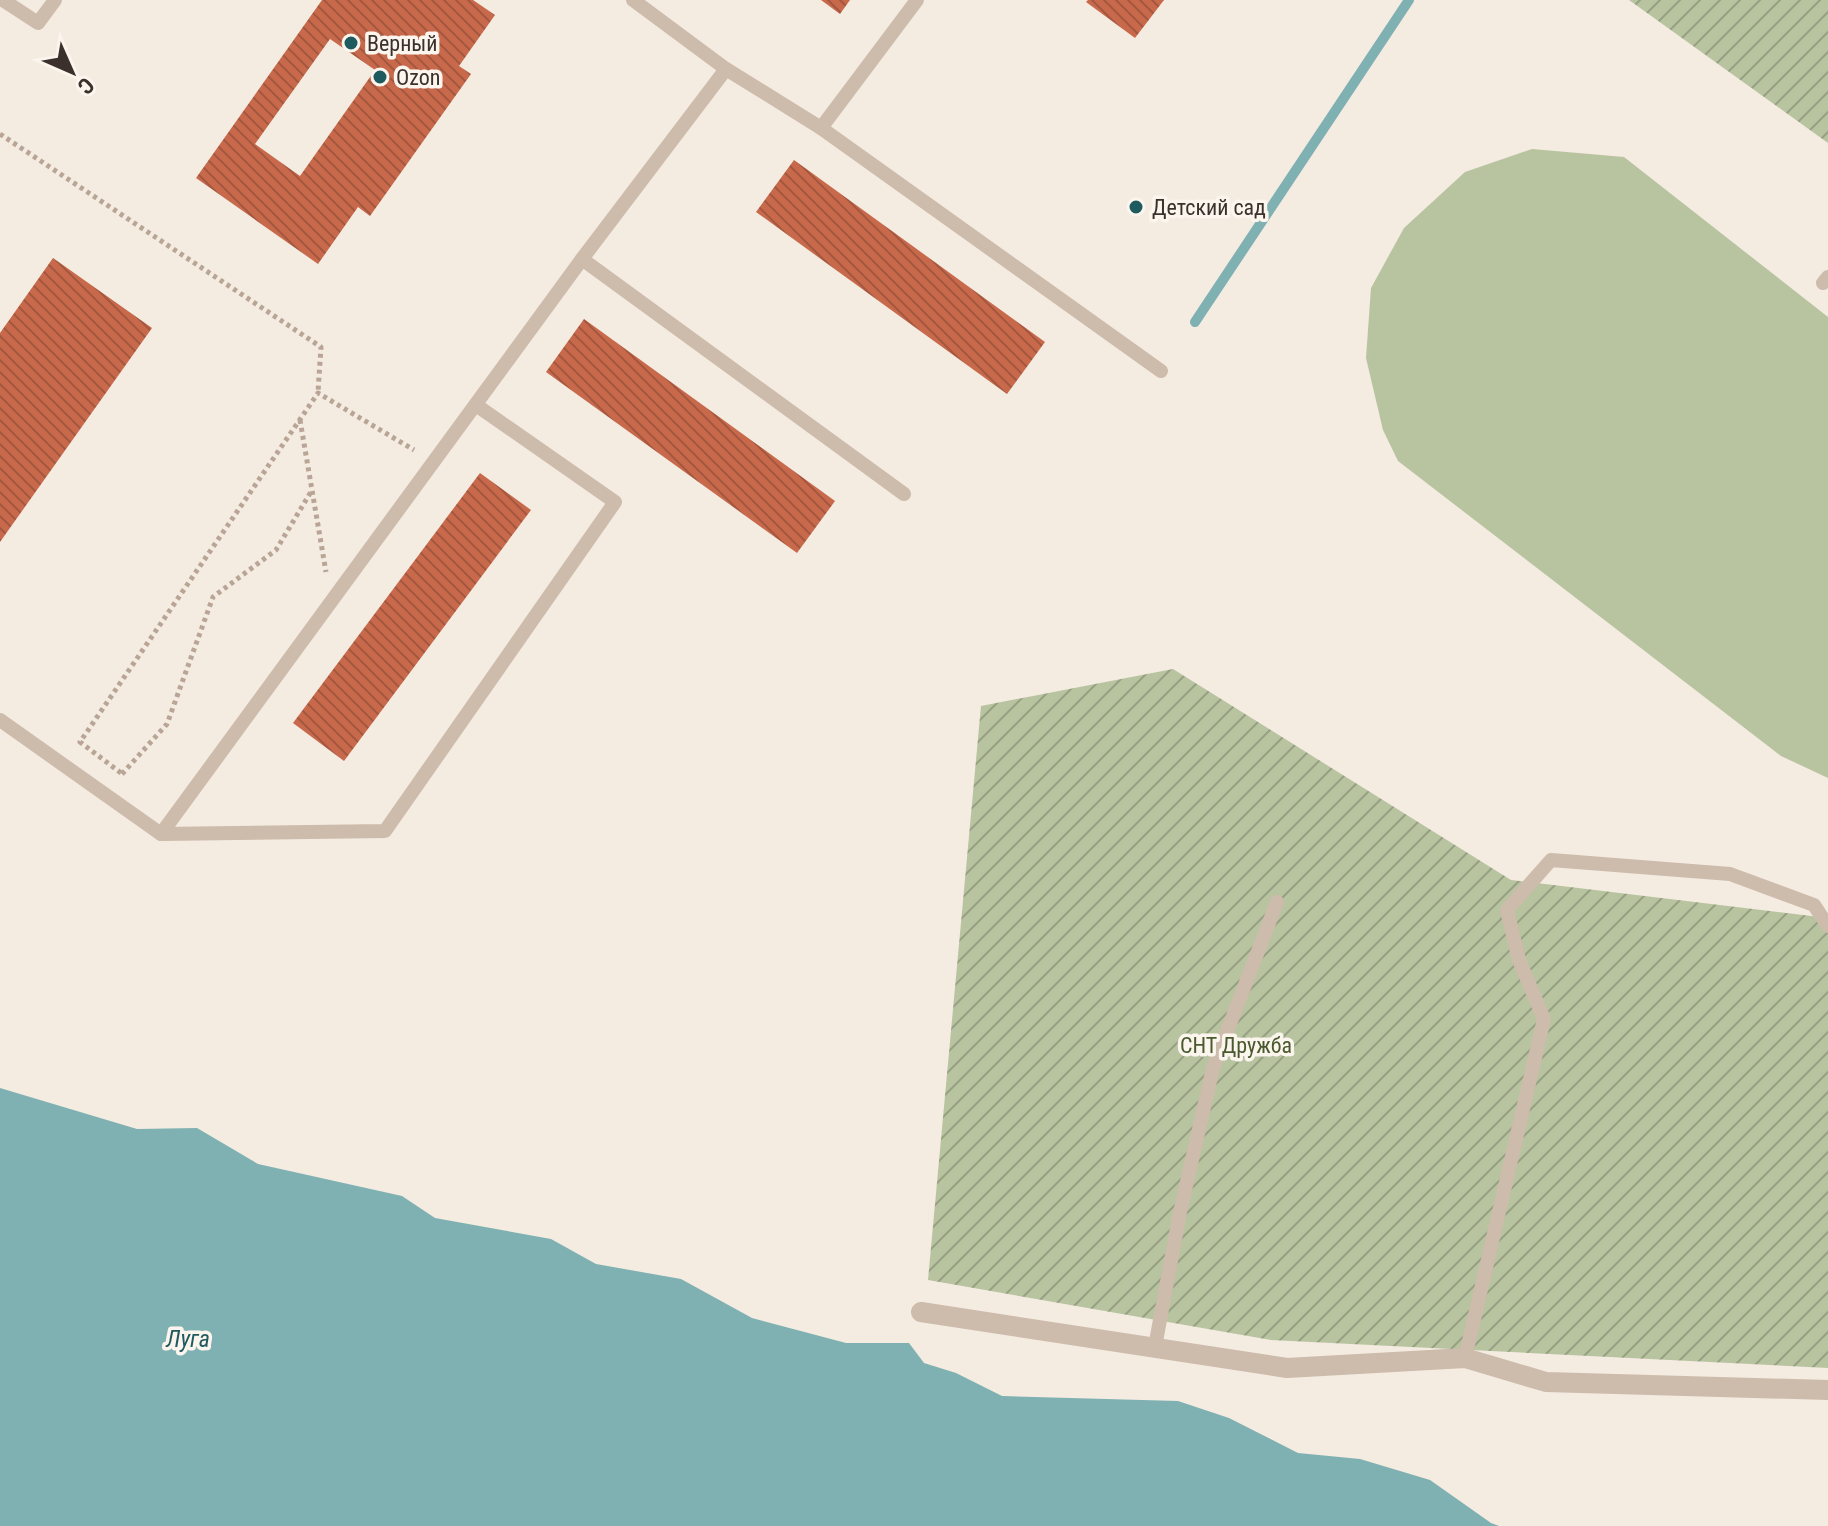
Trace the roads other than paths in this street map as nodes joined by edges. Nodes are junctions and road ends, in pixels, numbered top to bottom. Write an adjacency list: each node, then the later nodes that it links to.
1 (3, 0): 2 (lane)
2 (55, 0)
3 (633, 0): 5 (lane)
4 (917, 0): 6 (lane)
5 (726, 69): 6 (lane); 7 (lane)
6 (821, 128): 8 (lane)
7 (582, 259): 9 (lane); 10 (lane)
8 (1161, 371)
9 (476, 405): 12 (lane); 12 (lane)
10 (904, 494)
11 (0, 720): 12 (lane)
12 (161, 834)
13 (1277, 902): 16 (lane)
14 (1828, 926): 17 (lane)
15 (921, 1312): 16 (street)
16 (1155, 1347): 17 (street)
17 (1465, 1358): 18 (street)
18 (1828, 1390)

